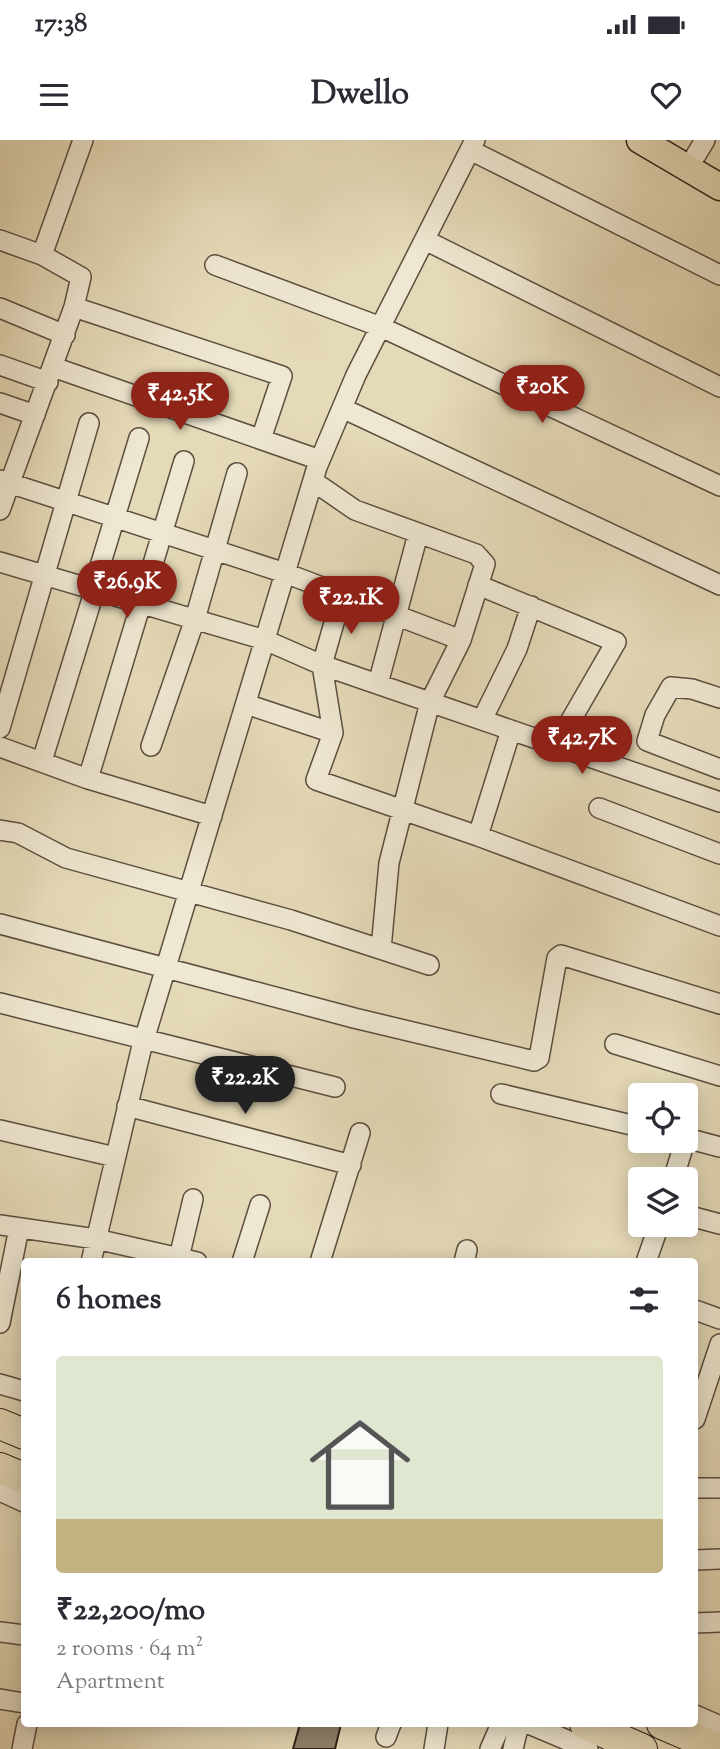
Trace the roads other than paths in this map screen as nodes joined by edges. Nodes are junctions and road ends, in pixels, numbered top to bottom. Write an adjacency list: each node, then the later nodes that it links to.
1 (83, 140): 10 (street)
2 (640, 140): 7 (main road)
3 (671, 140): 5 (main road)
4 (472, 145): 9 (street); 12 (street)
5 (701, 148): 6 (main road)
6 (720, 169)
7 (720, 187)
8 (0, 240): 10 (street)
9 (425, 240): 15 (street); 19 (street)
10 (42, 255): 13 (street)
11 (215, 265): 15 (street)
12 (720, 275)
13 (74, 307): 16 (street); 25 (street)
14 (0, 308): 16 (street)
15 (381, 327): 21 (street); 31 (street)
16 (65, 335): 18 (street)
17 (0, 365): 18 (street)
18 (50, 375): 22 (street); 25 (street)
19 (720, 387)
20 (0, 403): 22 (street)
21 (342, 408): 26 (street); 41 (street)
22 (36, 415): 29 (street)
23 (89, 423): 32 (street)
24 (139, 438): 34 (street)
25 (261, 439): 26 (street)
26 (320, 460): 30 (street)
27 (184, 461): 35 (street)
28 (237, 473): 37 (street)
29 (5, 481): 32 (street); 33 (street)
30 (313, 481): 36 (street); 39 (street)
31 (720, 486)
32 (68, 502): 34 (street); 40 (street)
33 (0, 510)
34 (114, 517): 35 (street); 43 (street)
35 (163, 533): 37 (street); 45 (street)
36 (418, 534): 42 (street); 47 (street)
37 (215, 551): 39 (street); 48 (street)
38 (0, 562): 40 (street)
39 (285, 573): 44 (street); 49 (street)
40 (45, 575): 43 (street); 57 (street)
41 (720, 584)
42 (478, 585): 46 (street); 50 (street)
43 (94, 589): 45 (street); 63 (street)
44 (342, 595): 47 (street); 51 (street)
45 (142, 603): 48 (street); 65 (street)
46 (531, 606): 56 (street); 61 (street)
47 (394, 616): 50 (street); 52 (street)
48 (195, 619): 49 (street); 60 (street)
49 (265, 640): 51 (street); 55 (street)
50 (461, 640): 54 (street)
51 (322, 665): 52 (street); 59 (street)
52 (378, 684): 54 (street)
53 (720, 698): 64 (street)
54 (430, 702): 56 (street); 68 (street)
55 (246, 704): 59 (street); 69 (street)
56 (482, 720): 58 (street)
57 (0, 729)
58 (511, 730): 61 (street); 71 (street)
59 (333, 733): 68 (street)
60 (151, 746)
61 (556, 746): 66 (street)
62 (0, 747): 63 (street)
63 (42, 761): 65 (street)
64 (720, 769)
65 (88, 779): 69 (street)
66 (720, 802)
67 (599, 808): 72 (street)
68 (401, 811): 71 (street); 76 (street)
69 (212, 816): 73 (street)
70 (0, 830): 73 (street)
71 (478, 836): 75 (street)
72 (720, 854)
73 (189, 890): 76 (street); 78 (street)
74 (0, 924): 78 (street)
75 (720, 926)
76 (381, 949): 77 (street)
77 (429, 965)
78 (166, 967): 80 (street); 81 (street)
79 (0, 1003): 81 (street)
80 (720, 1004)
81 (144, 1038): 84 (street); 86 (street)
82 (615, 1044): 83 (street)
83 (720, 1076)
84 (335, 1087)
85 (500, 1094): 87 (street)
86 (127, 1106): 92 (street); 93 (street)
87 (628, 1124)
88 (0, 1130): 92 (street)
89 (360, 1133): 93 (street)
90 (698, 1141): 91 (street)
91 (719, 1142)
92 (116, 1157): 100 (street)
93 (351, 1166): 105 (street)
94 (193, 1199): 103 (street)
95 (260, 1205): 104 (street)
96 (698, 1218): 97 (street)
97 (720, 1224)
98 (10, 1227): 100 (street); 109 (street)
99 (655, 1237): 106 (street)
100 (96, 1239): 101 (street); 102 (street)
101 (92, 1258)
102 (177, 1258)
103 (185, 1258)
104 (243, 1258)
105 (321, 1258)
106 (647, 1258)
107 (698, 1311): 108 (street)
108 (720, 1319)
109 (0, 1322)
110 (720, 1344): 112 (street)
111 (0, 1384): 113 (street)
112 (707, 1387): 114 (street)
113 (21, 1390)
114 (698, 1411)
115 (0, 1424): 116 (highway)
116 (21, 1433)
117 (0, 1468): 118 (highway)
118 (21, 1477)
119 (698, 1488): 120 (street)
120 (720, 1488)
121 (0, 1491): 122 (street)
122 (21, 1501)
123 (720, 1559): 124 (street)
124 (698, 1560)
125 (720, 1622): 126 (street)
126 (698, 1623)
127 (0, 1632): 128 (street)
128 (21, 1635)
129 (0, 1699): 130 (street)
130 (21, 1702)
131 (698, 1716): 132 (street)
132 (720, 1726)
133 (26, 1727): 140 (street)
134 (438, 1727): 141 (street)
135 (500, 1727): 142 (street)
136 (518, 1727): 143 (street)
137 (537, 1727): 144 (street)
138 (592, 1727): 145 (highway)
139 (669, 1727): 146 (highway)
140 (22, 1749)
141 (434, 1749)
142 (490, 1749)
143 (513, 1749)
144 (588, 1749)
145 (642, 1749)
146 (720, 1749)

